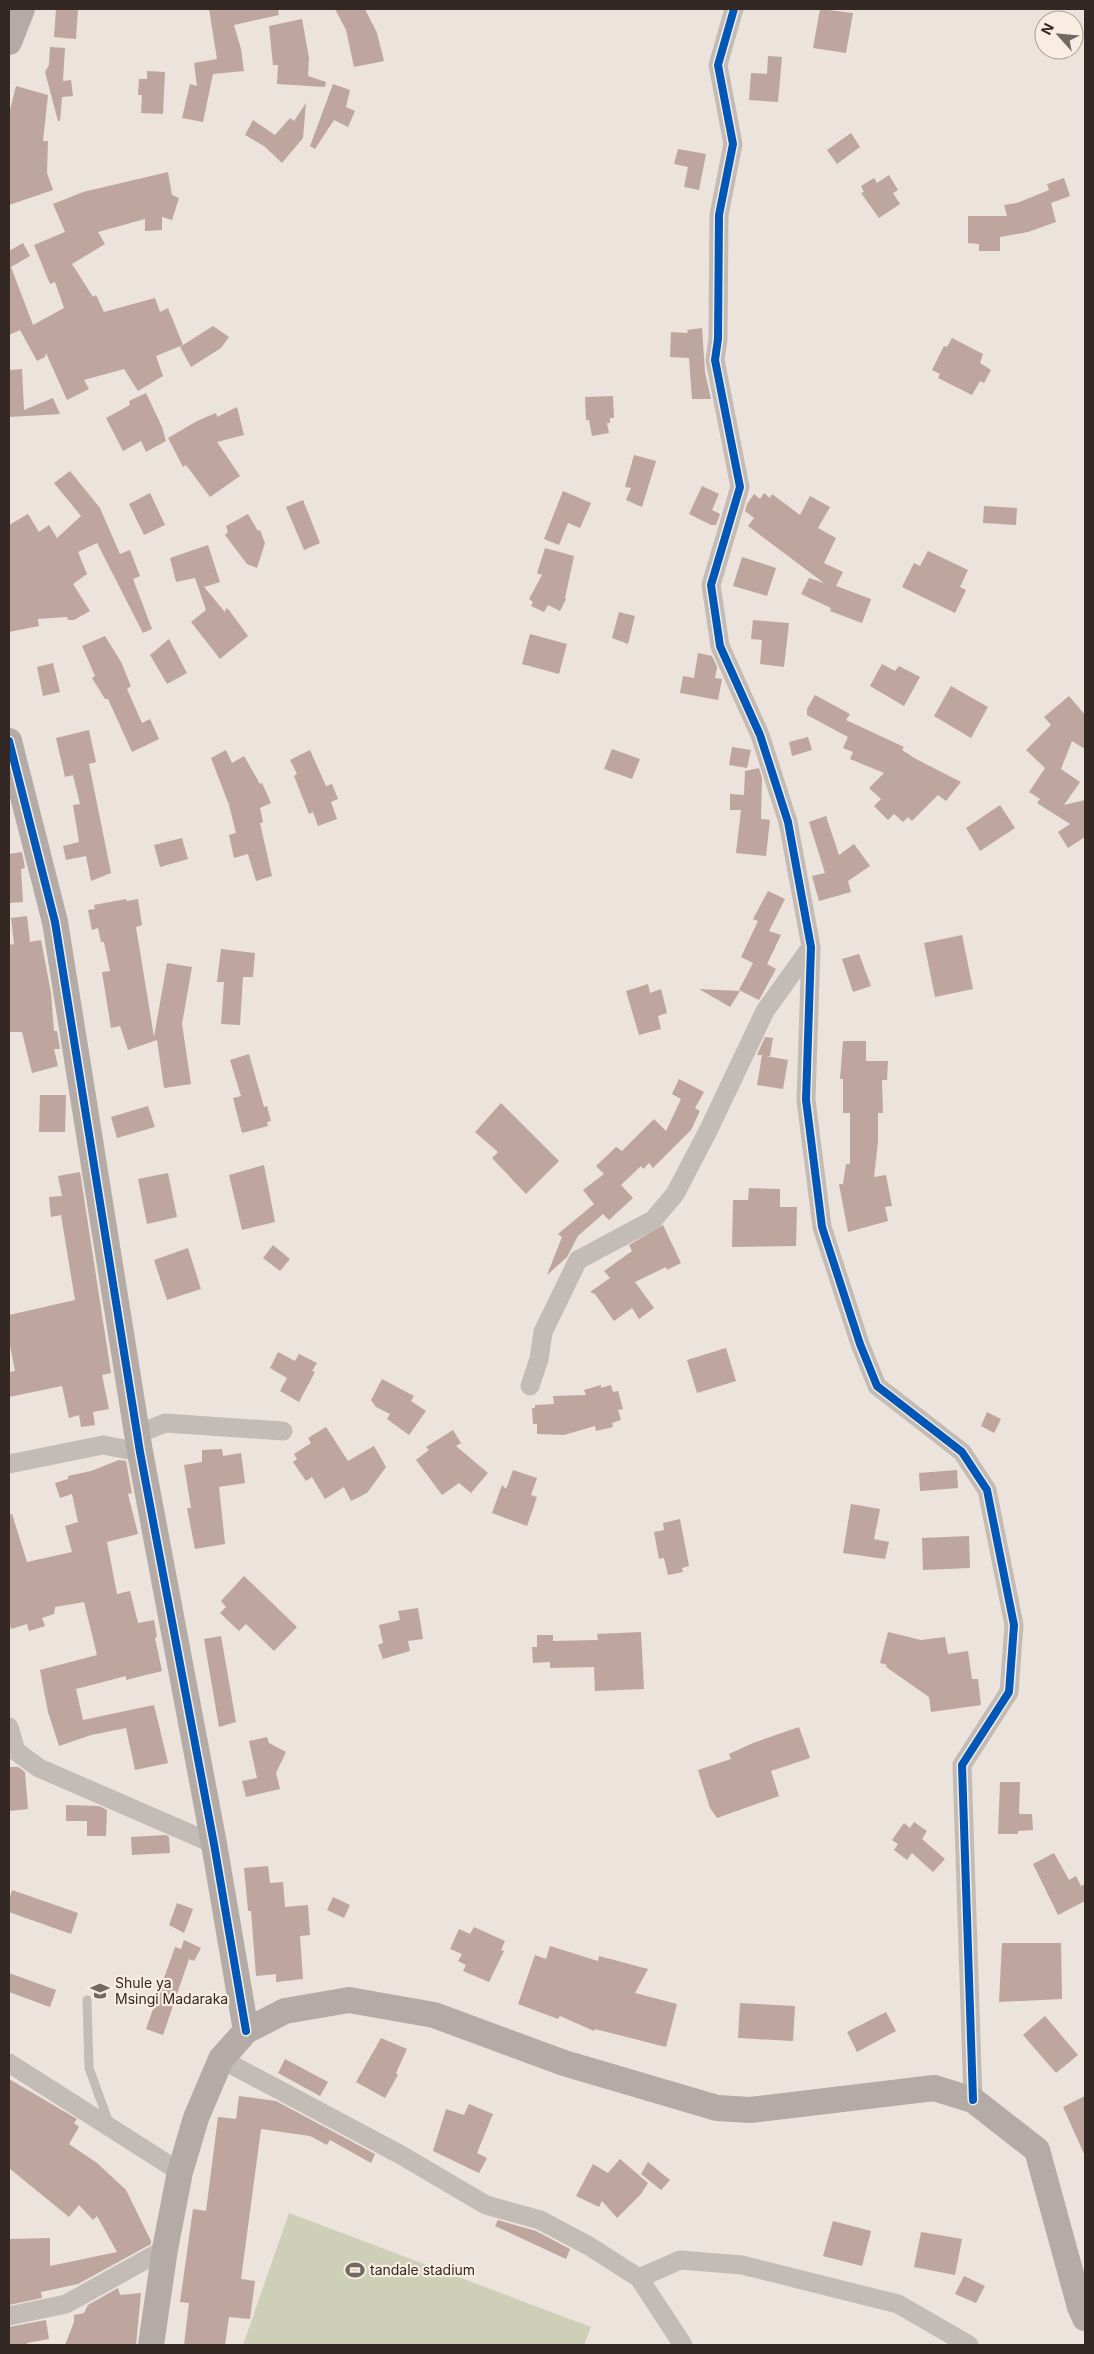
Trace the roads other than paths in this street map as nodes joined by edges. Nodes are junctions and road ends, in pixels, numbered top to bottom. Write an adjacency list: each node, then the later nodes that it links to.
1 (22, 9): 3 (main road)
2 (734, 9): 5 (street)
3 (9, 42)
4 (9, 741): 8 (main road)
5 (811, 947): 6 (street); 17 (street)
6 (530, 1386)
7 (283, 1431): 8 (street)
8 (139, 1443): 9 (street); 12 (main road)
9 (9, 1464)
10 (9, 1727): 11 (street)
11 (12, 1749): 12 (street)
12 (214, 1844): 14 (main road)
13 (88, 2000): 18 (lane)
14 (246, 2031): 15 (main road); 17 (main road)
15 (222, 2059): 19 (main road); 21 (street)
16 (9, 2063): 18 (street)
17 (973, 2100): 23 (main road)
18 (111, 2128): 19 (street)
19 (180, 2172): 20 (main road)
20 (165, 2249): 22 (street); 24 (main road)
21 (639, 2278): 25 (street); 26 (street)
22 (9, 2316)
23 (1085, 2318)
24 (151, 2345)
25 (683, 2345)
26 (969, 2345)

